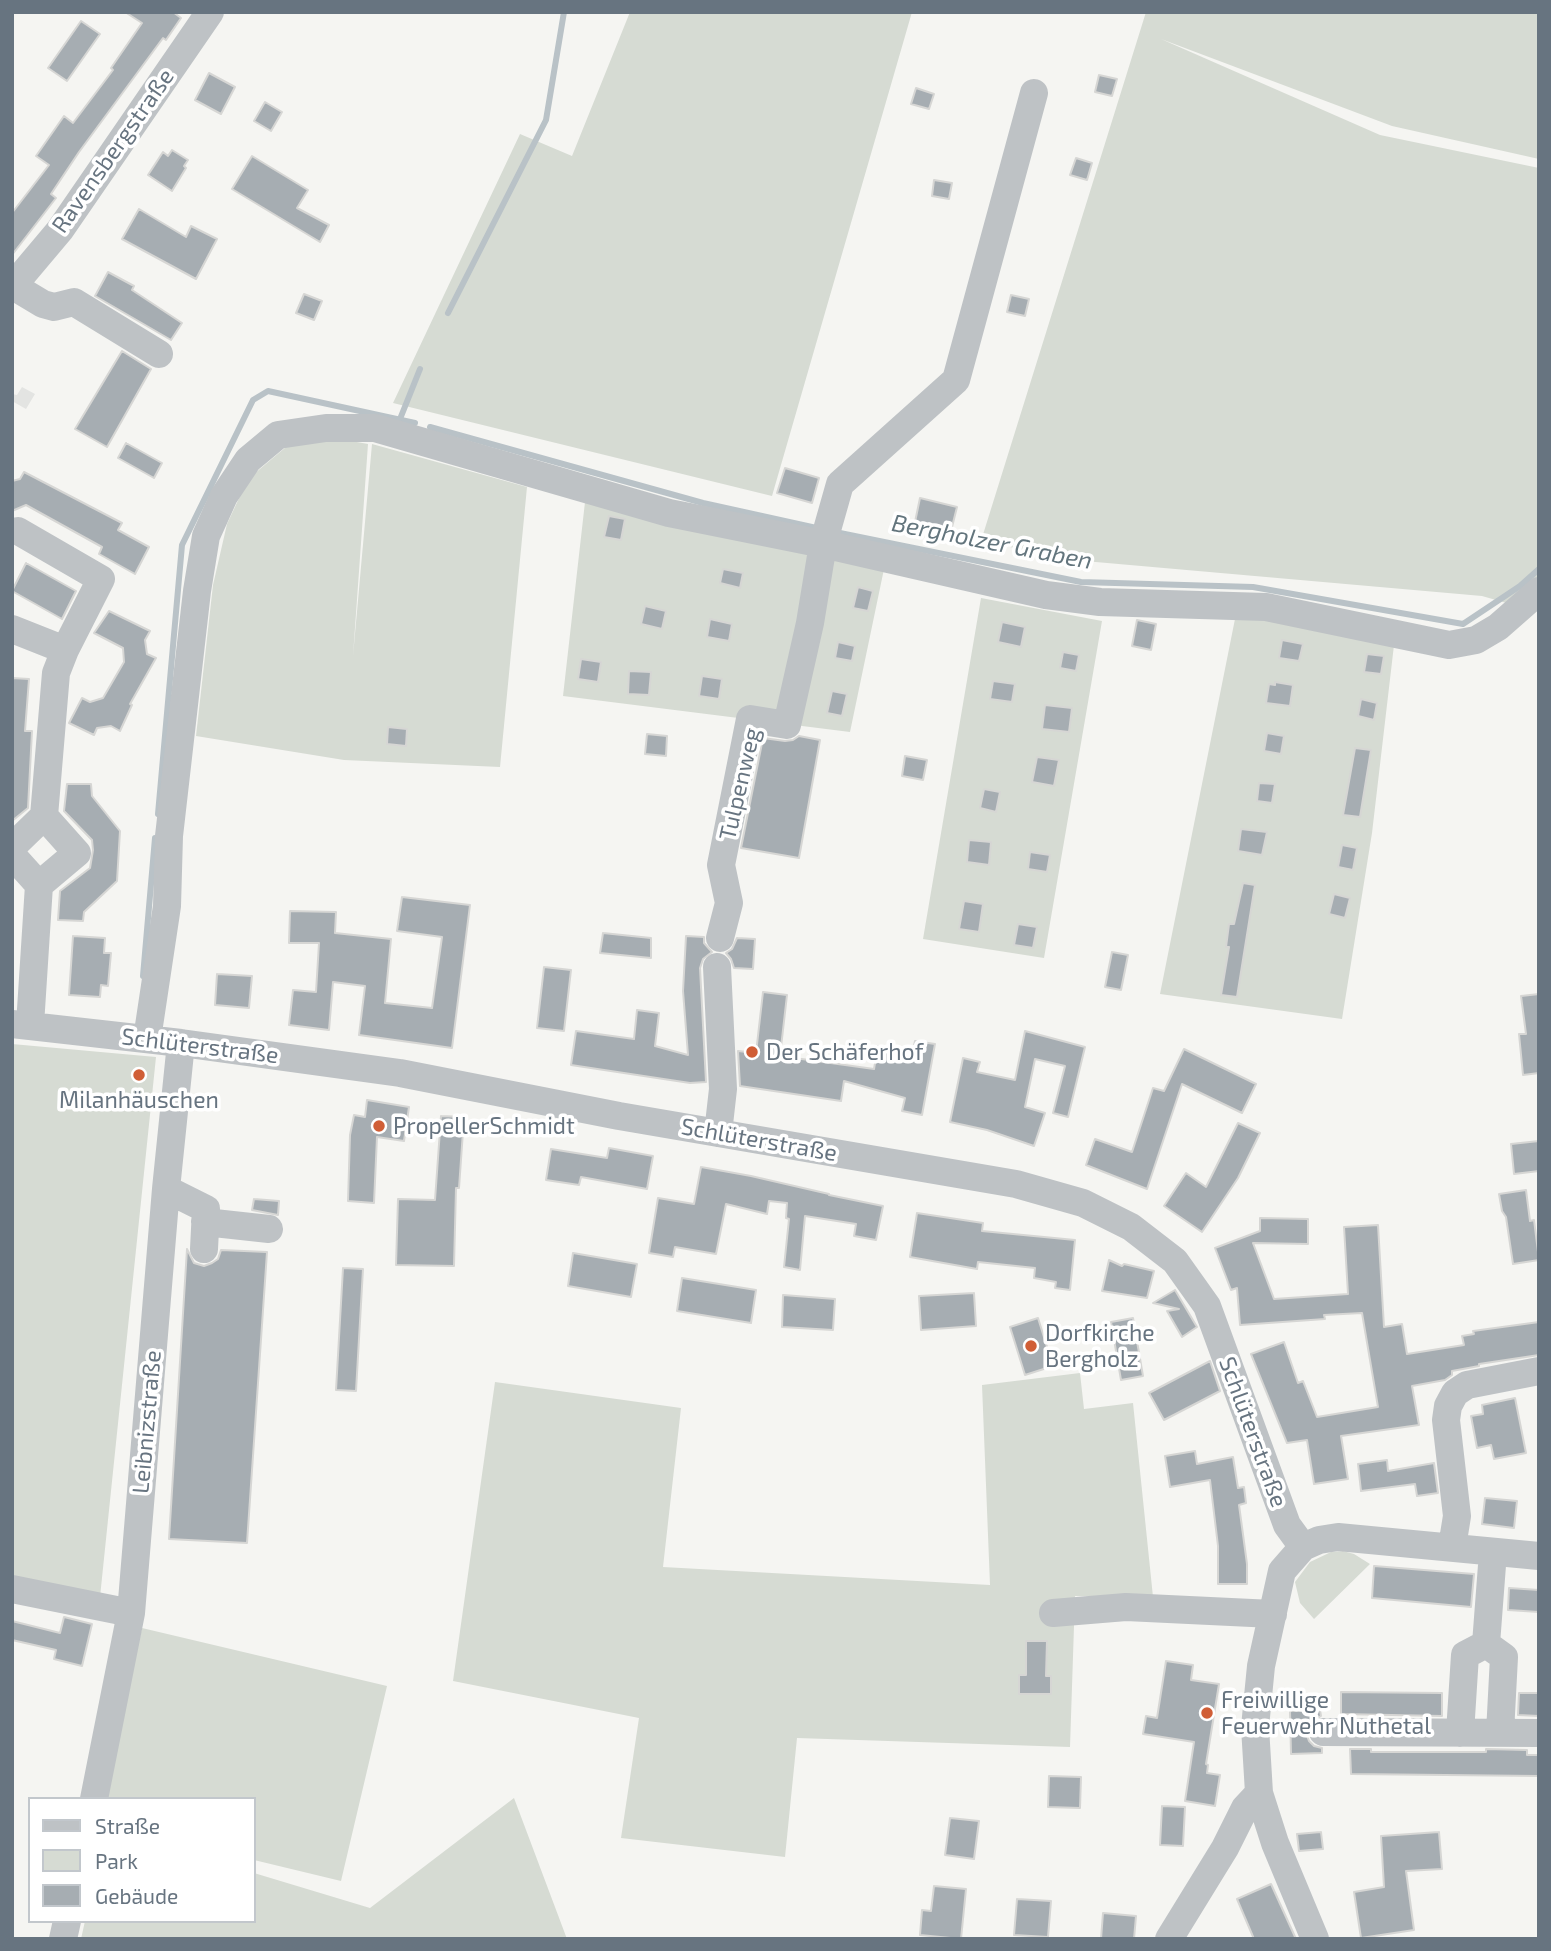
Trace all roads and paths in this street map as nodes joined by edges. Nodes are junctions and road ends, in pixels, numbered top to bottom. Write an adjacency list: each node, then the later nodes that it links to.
1 (210, 12): 3 (street, Ravensbergstraße)
2 (1034, 93): 6 (street)
3 (13, 286): 4 (street)
4 (159, 354)
5 (18, 531): 9 (street)
6 (824, 544): 7 (street); 14 (street, Tulpenweg); 17 (street)
7 (1539, 591)
8 (12, 629): 9 (street)
9 (65, 650): 10 (street)
10 (44, 816): 11 (street); 13 (street)
11 (12, 847)
12 (12, 855): 13 (street)
13 (39, 885): 16 (street)
14 (720, 938)
15 (718, 967): 19 (street)
16 (21, 1025): 17 (street, Schlüterstraße)
17 (147, 1040): 18 (street, Schlüterstraße)
18 (181, 1043): 19 (street, Schlüterstraße); 20 (street, Leibnizstraße)
19 (718, 1133): 23 (street, Schlüterstraße)
20 (166, 1189): 21 (street); 28 (street, Leibnizstraße)
21 (270, 1229)
22 (1539, 1371): 24 (street)
23 (1303, 1547): 24 (street); 30 (street)
24 (1452, 1547): 25 (street)
25 (1493, 1552): 26 (street); 31 (street)
26 (1539, 1556)
27 (12, 1589): 28 (street)
28 (131, 1612): 37 (street, Leibnizstraße)
29 (1053, 1613): 30 (street)
30 (1273, 1614): 36 (street)
31 (1486, 1644): 33 (street); 34 (street)
32 (1323, 1732): 33 (street)
33 (1460, 1733): 34 (street)
34 (1500, 1733): 35 (street)
35 (1539, 1733)
36 (1259, 1793): 38 (street); 39 (street)
37 (94, 1797)
38 (1169, 1939)
39 (1315, 1939)

